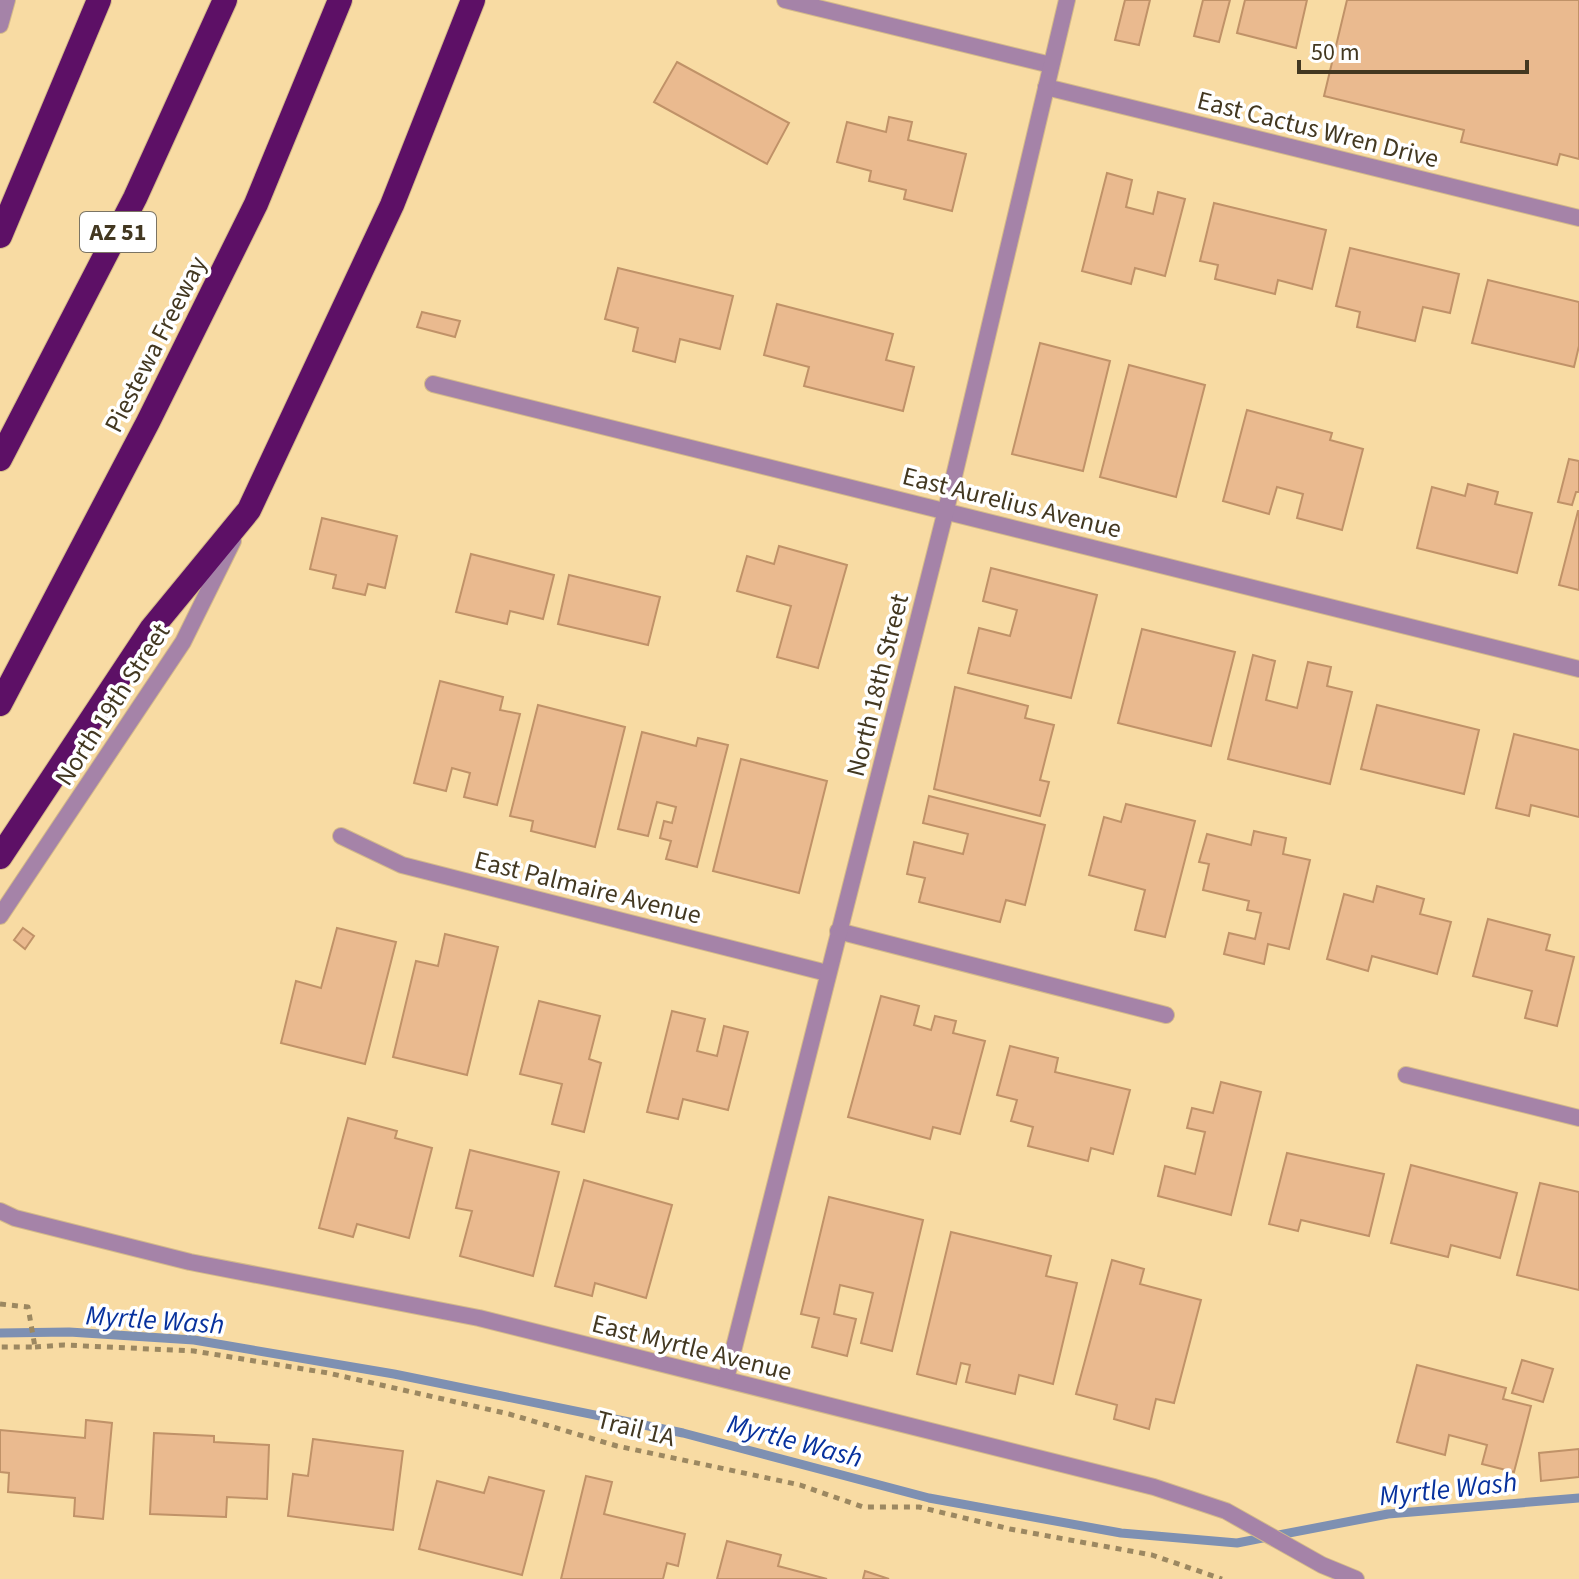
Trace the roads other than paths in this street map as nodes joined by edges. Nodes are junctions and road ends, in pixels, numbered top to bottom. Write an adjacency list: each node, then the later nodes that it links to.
1 (7, 0): 8 (street)
2 (99, 0): 12 (highway)
3 (225, 0): 14 (highway, AZ 51)
4 (340, 0): 18 (highway, Piestewa Freeway)
5 (473, 0): 15 (highway)
6 (785, 0): 9 (street)
7 (1067, 0): 9 (street, North 18th Street)
8 (0, 25)
9 (1051, 65): 10 (street, North 18th Street)
10 (1046, 87): 11 (street, East Cactus Wren Drive); 16 (street, North 18th Street)
11 (1579, 218)
12 (0, 236)
13 (433, 384): 16 (street, East Aurelius Avenue)
14 (0, 459)
15 (249, 510): 20 (highway); 21 (street, North 19th Street)
16 (946, 510): 17 (street, East Aurelius Avenue); 22 (street, North 18th Street)
17 (1579, 669)
18 (0, 704)
19 (341, 836): 23 (street, East Palmaire Avenue)
20 (0, 857)
21 (0, 916)
22 (838, 931): 23 (street, North 18th Street); 24 (street)
23 (827, 973): 28 (street, North 18th Street)
24 (1166, 1015)
25 (1406, 1075): 26 (street)
26 (1579, 1118)
27 (0, 1211): 28 (street, East Myrtle Avenue)
28 (726, 1379): 29 (street, East Myrtle Avenue)
29 (1356, 1579)

